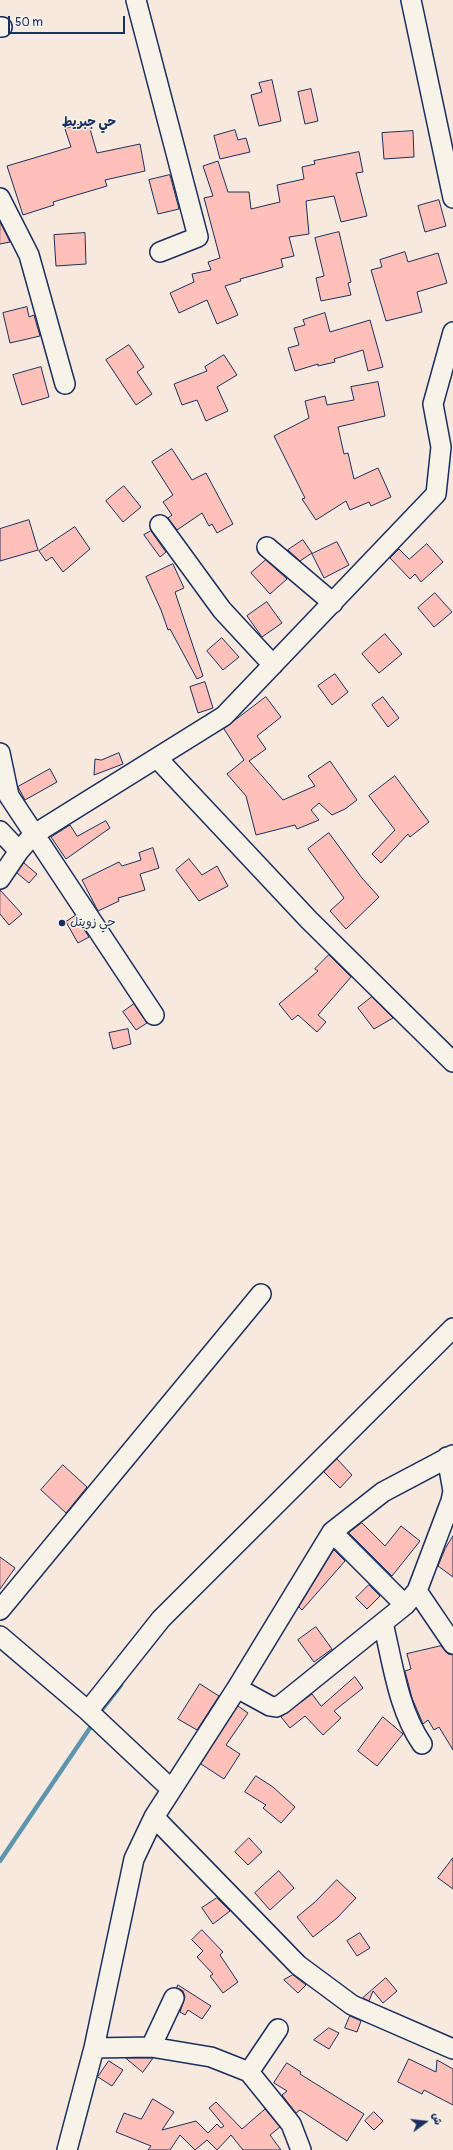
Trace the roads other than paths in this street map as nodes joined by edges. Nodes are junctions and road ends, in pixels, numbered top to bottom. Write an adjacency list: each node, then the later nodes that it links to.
1 (136, 0): 5 (street)
2 (411, 0): 4 (street)
3 (0, 198): 7 (street)
4 (453, 198)
5 (160, 252)
6 (452, 341): 10 (street)
7 (64, 384)
8 (160, 525): 11 (street)
9 (267, 547): 10 (street)
10 (333, 603): 11 (street)
11 (274, 665): 13 (street)
12 (0, 753): 15 (street)
13 (157, 758): 15 (street); 19 (street)
14 (0, 831): 16 (street)
15 (33, 835): 16 (street); 18 (street)
16 (19, 851): 17 (street)
17 (0, 879)
18 (154, 1015)
19 (453, 1062)
20 (261, 1294): 26 (street)
21 (453, 1328): 31 (street)
22 (450, 1456): 23 (street); 24 (street)
23 (332, 1532): 25 (street); 30 (street)
24 (417, 1591): 25 (street); 29 (street)
25 (405, 1605): 27 (street)
26 (0, 1610)
27 (383, 1623): 30 (street); 32 (street)
28 (0, 1636): 31 (street)
29 (453, 1644)
30 (237, 1688): 33 (street)
31 (88, 1711): 33 (street)
32 (422, 1744)
33 (171, 1789): 34 (street)
34 (154, 1817): 38 (street); 39 (street)
35 (174, 1998): 37 (street)
36 (278, 2029): 40 (street)
37 (151, 2047): 38 (street); 40 (street)
38 (94, 2048): 41 (street)
39 (453, 2050)
40 (249, 2072): 42 (street)
41 (66, 2150)
42 (301, 2150)

